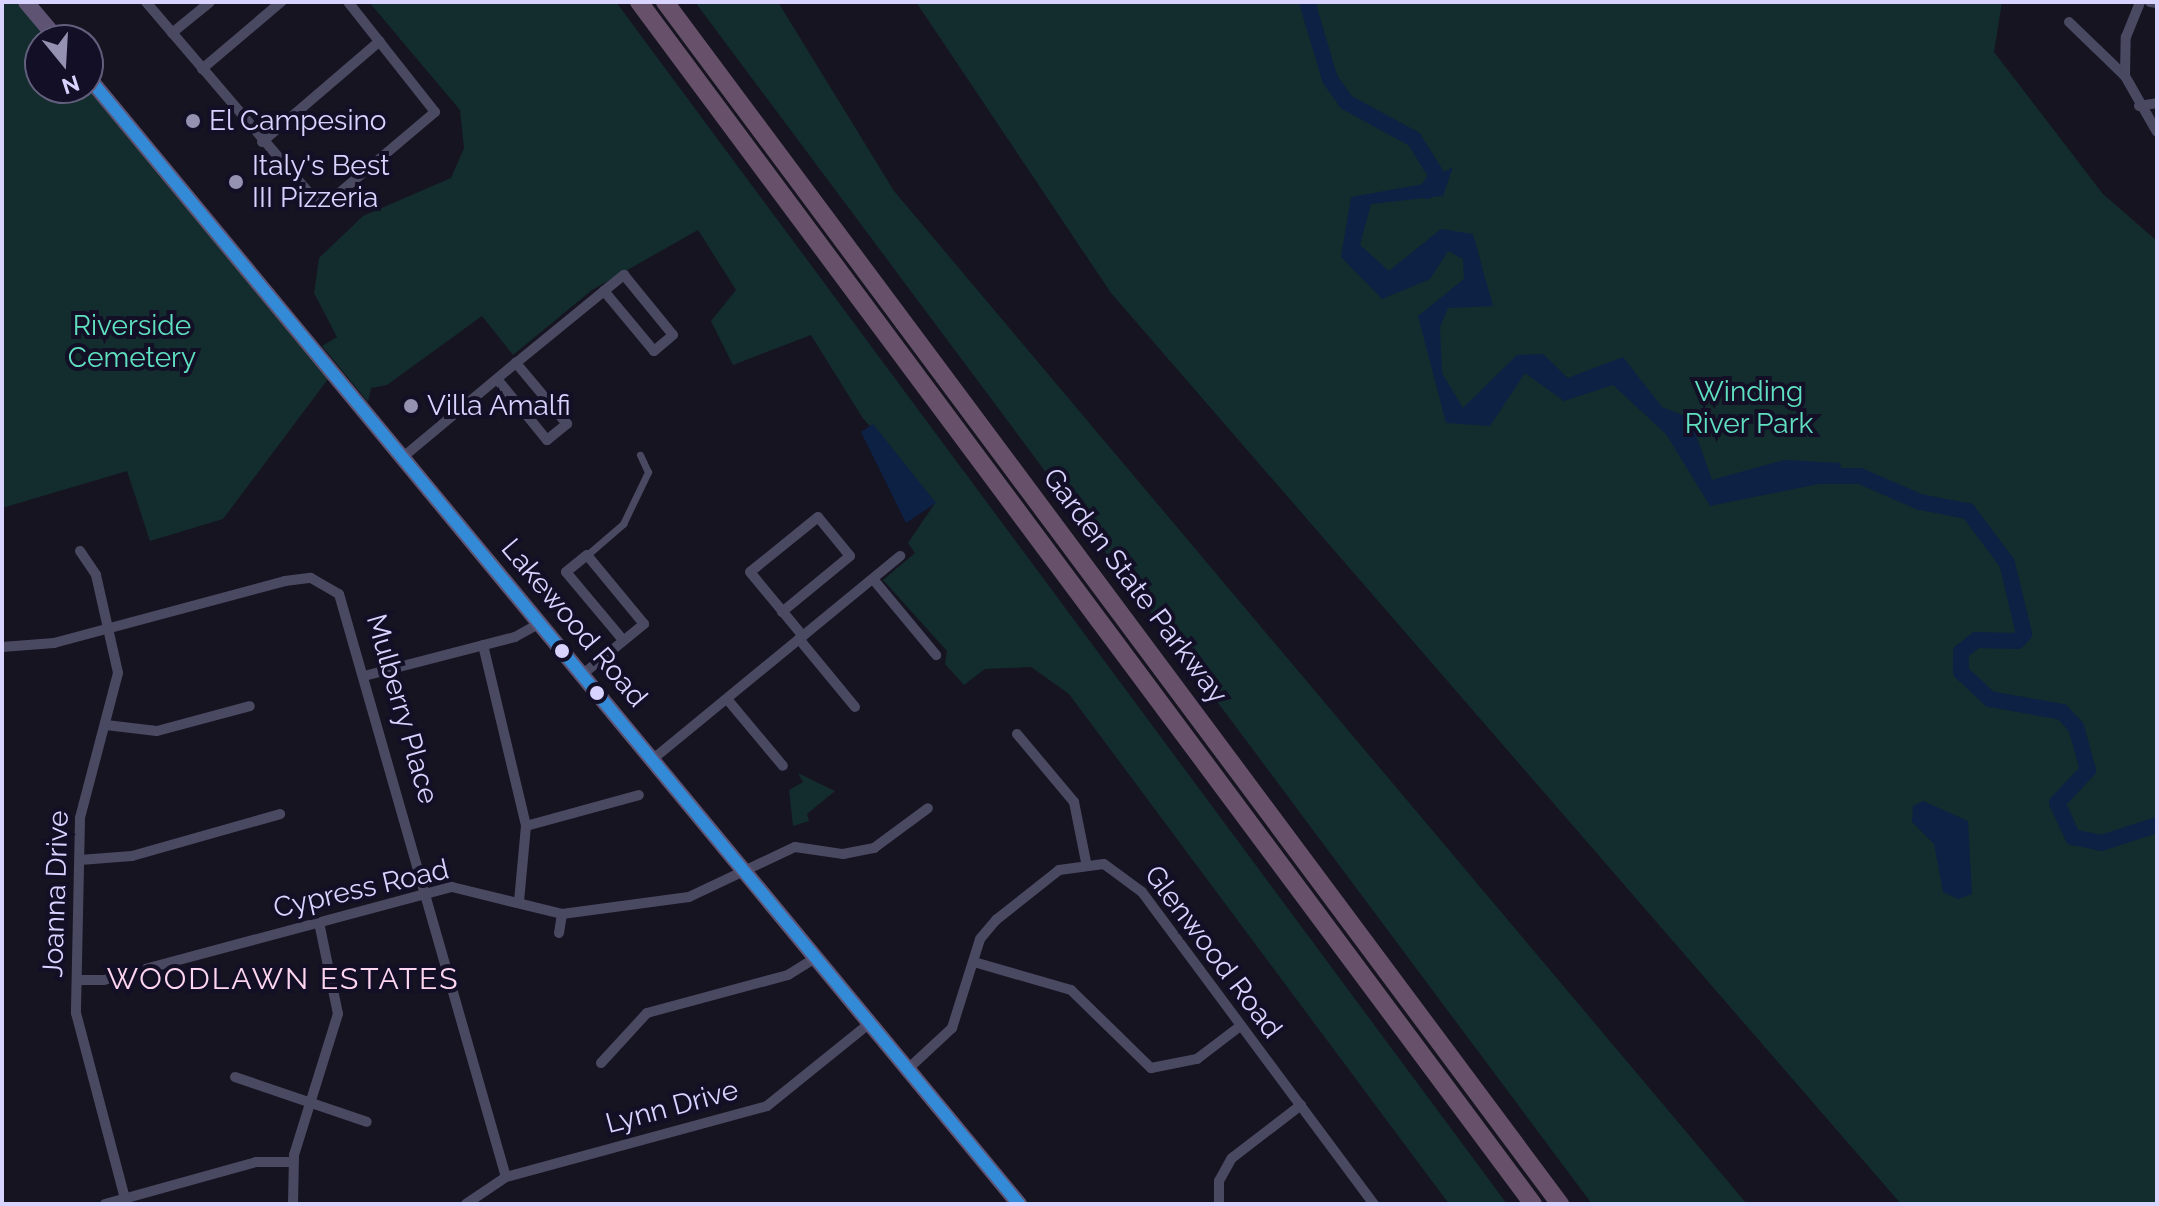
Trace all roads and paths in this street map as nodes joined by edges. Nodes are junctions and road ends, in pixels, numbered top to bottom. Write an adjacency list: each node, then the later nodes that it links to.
1 (26, 2): 12 (main road)
2 (146, 2): 13 (street)
3 (210, 2): 13 (street)
4 (281, 2): 15 (street)
5 (348, 2): 14 (street)
6 (637, 2): 80 (highway, Garden State Parkway)
7 (665, 2): 81 (highway, Garden State Parkway)
8 (2140, 2): 16 (street)
9 (2150, 2): 10 (street)
10 (2157, 3)
11 (2069, 22): 16 (street)
12 (45, 24)
13 (172, 33): 15 (street)
14 (380, 41): 21 (street); 21 (street)
15 (202, 69): 21 (street)
16 (2125, 76): 19 (street)
17 (104, 96): 26 (main road, Lakewood Road)
18 (2157, 103): 19 (street)
19 (2139, 106): 20 (street)
20 (2157, 132)
21 (262, 142)
22 (604, 291): 22 (street); 23 (street)
23 (516, 363): 24 (street); 24 (street)
24 (497, 379): 26 (street)
25 (640, 455): 28 (street)
26 (403, 457): 32 (main road, Lakewood Road)
27 (80, 551): 33 (street, Joanna Drive)
28 (587, 555): 35 (street); 35 (street)
29 (900, 556): 30 (street)
30 (873, 579): 34 (street); 38 (street)
31 (782, 612): 31 (street); 34 (street)
32 (540, 623): 36 (street); 39 (main road, Lakewood Road)
33 (111, 627): 37 (street, Mulberry Place); 40 (street, Mulberry Place); 44 (street, Joanna Drive)
34 (801, 638): 41 (street); 43 (street)
35 (623, 640): 39 (street)
36 (483, 645): 40 (street); 51 (street)
37 (2, 647)
38 (936, 655)
39 (583, 674): 46 (main road, Lakewood Road)
40 (368, 675): 55 (street, Mulberry Place)
41 (727, 699): 46 (street); 47 (street)
42 (250, 706): 44 (street)
43 (855, 707)
44 (106, 725): 52 (street, Joanna Drive)
45 (1017, 734): 53 (street)
46 (653, 759): 54 (main road, Lakewood Road)
47 (783, 766)
48 (639, 795): 51 (street)
49 (928, 808): 54 (street, Cypress Road)
50 (280, 814): 52 (street)
51 (526, 826): 56 (street)
52 (80, 860): 62 (street, Joanna Drive)
53 (1086, 862): 61 (street); 64 (street, Glenwood Road)
54 (748, 873): 57 (street, Cypress Road); 60 (main road, Lakewood Road)
55 (428, 891): 56 (street, Cypress Road); 58 (street, Cypress Road); 72 (street, Mulberry Place)
56 (519, 902): 57 (street, Cypress Road)
57 (562, 914): 59 (street)
58 (319, 922): 62 (street, Cypress Road); 68 (street)
59 (559, 933)
60 (817, 957): 63 (main road, Lakewood Road); 65 (street)
61 (974, 962): 64 (street); 66 (street)
62 (77, 980): 73 (street, Joanna Drive)
63 (871, 1022): 66 (main road, Lakewood Road); 72 (street, Lynn Drive)
64 (1239, 1027): 69 (street, Glenwood Road)
65 (601, 1063)
66 (909, 1068): 77 (main road, Lakewood Road)
67 (235, 1077): 68 (street)
68 (311, 1103): 70 (street); 71 (street)
69 (1301, 1105): 78 (street); 79 (street, Glenwood Road)
70 (367, 1122)
71 (293, 1162): 73 (street); 75 (street)
72 (506, 1177): 76 (street, Lynn Drive)
73 (125, 1198): 74 (street)
74 (105, 1204)
75 (293, 1204)
76 (466, 1204)
77 (1019, 1204)
78 (1219, 1204)
79 (1374, 1204)
80 (1533, 1204)
81 (1560, 1204)

